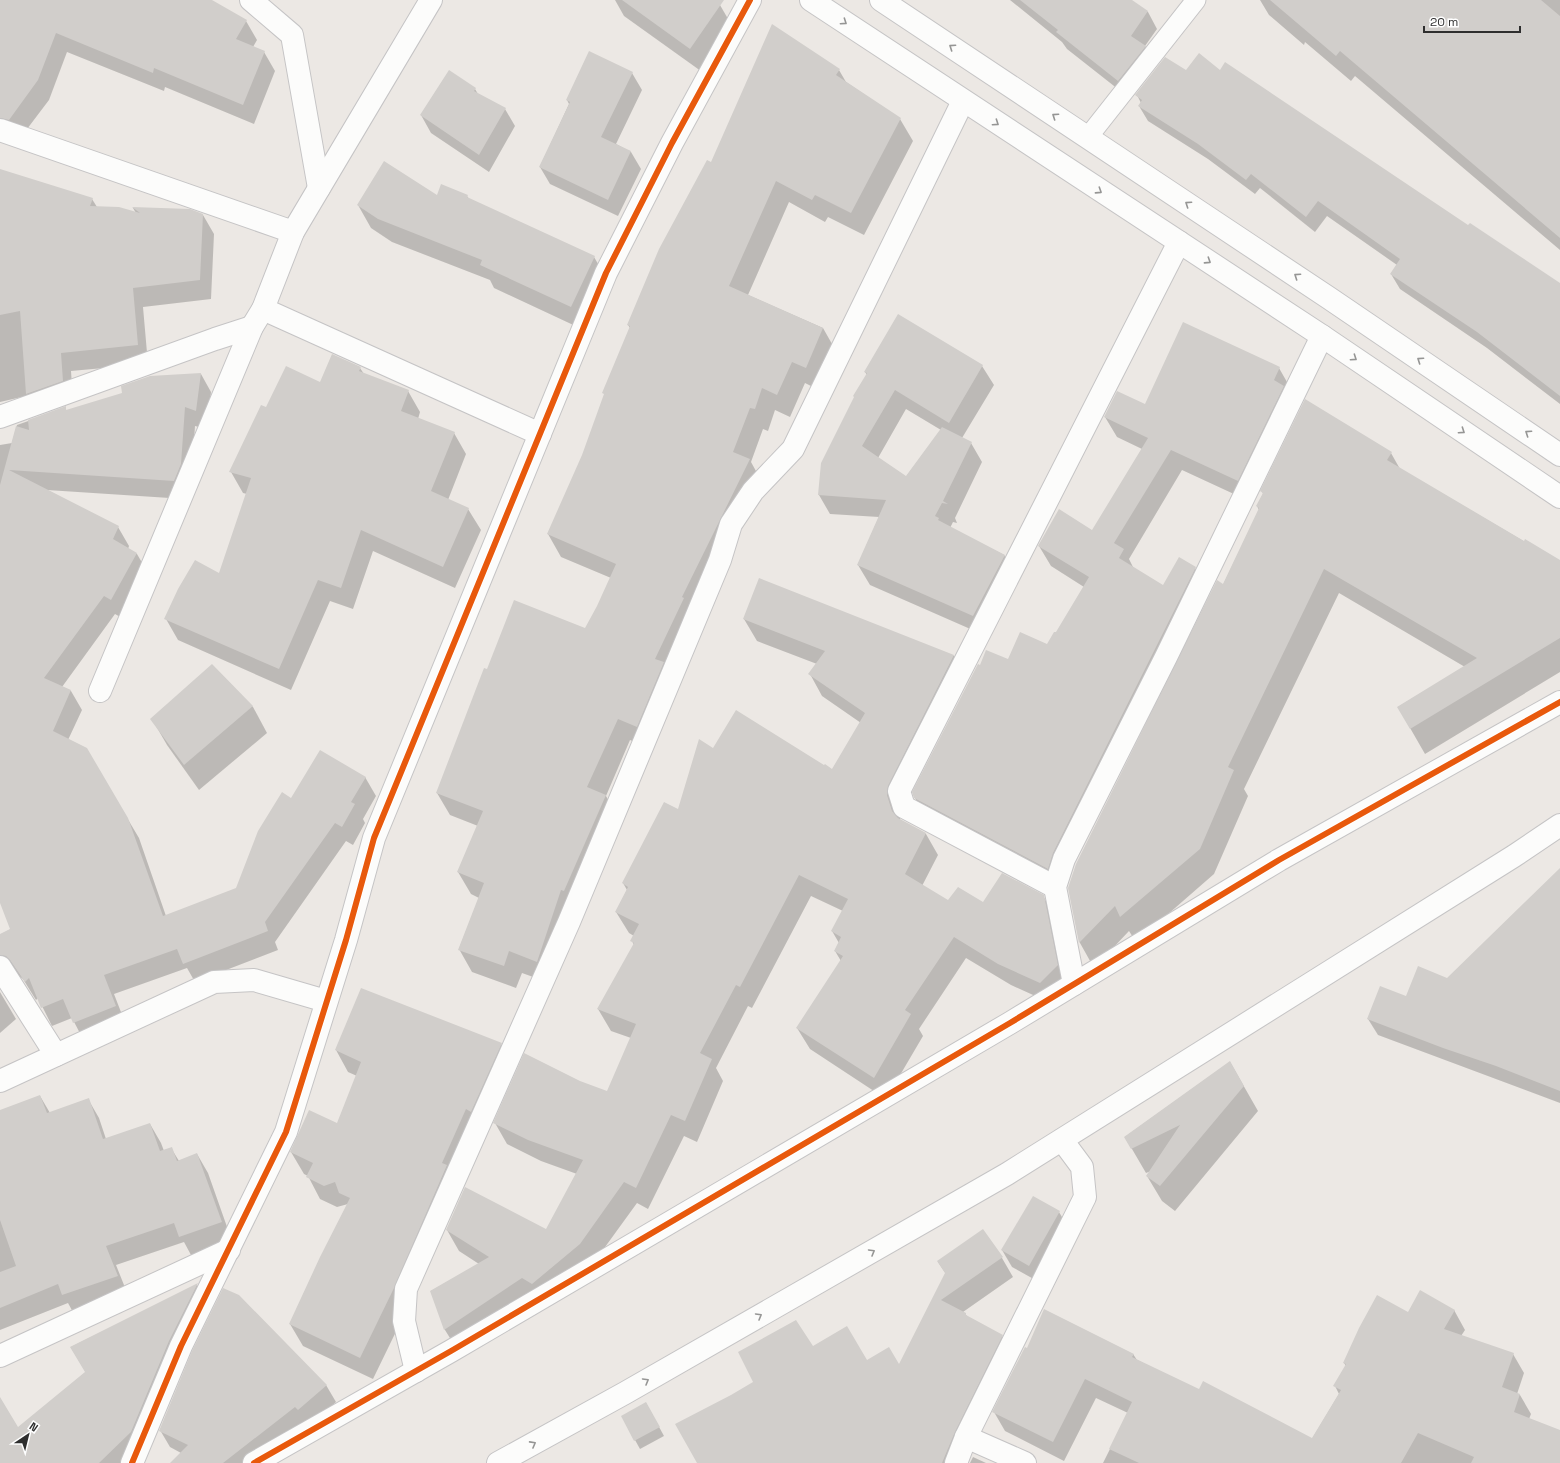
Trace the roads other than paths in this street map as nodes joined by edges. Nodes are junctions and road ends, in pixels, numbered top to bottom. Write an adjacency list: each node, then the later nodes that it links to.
1 (251, 0): 10 (street)
2 (432, 0): 10 (street)
3 (750, 0): 17 (street)
4 (811, 0): 7 (street, one-way to 7)
5 (881, 0): 9 (street, one-way to 5)
6 (1196, 0): 9 (lane)
7 (963, 101): 12 (street, one-way to 12); 32 (street)
8 (0, 130): 11 (street)
9 (1088, 137): 18 (street, one-way to 9)
10 (319, 188): 11 (street)
11 (293, 232): 13 (street)
12 (1179, 242): 15 (street, one-way to 15); 23 (street)
13 (263, 309): 14 (street); 17 (street)
14 (252, 328): 16 (street); 20 (street)
15 (1322, 336): 19 (street, one-way to 19); 23 (street)
16 (0, 417)
17 (540, 434): 26 (street)
18 (1560, 455)
19 (1560, 497)
20 (100, 691)
21 (1560, 702): 25 (street)
22 (1560, 825): 29 (street)
23 (1055, 887): 25 (street)
24 (0, 967): 27 (street)
25 (1074, 984): 32 (street)
26 (326, 1001): 27 (street); 30 (street)
27 (56, 1055): 28 (street)
28 (0, 1081)
29 (1062, 1140): 33 (street); 34 (street, one-way to 29)
30 (229, 1250): 31 (street); 35 (street)
31 (0, 1356)
32 (416, 1371): 36 (street)
33 (966, 1437): 37 (street); 38 (street)
34 (511, 1460)
35 (132, 1463)
36 (254, 1463)
37 (956, 1463)
38 (1025, 1463)

